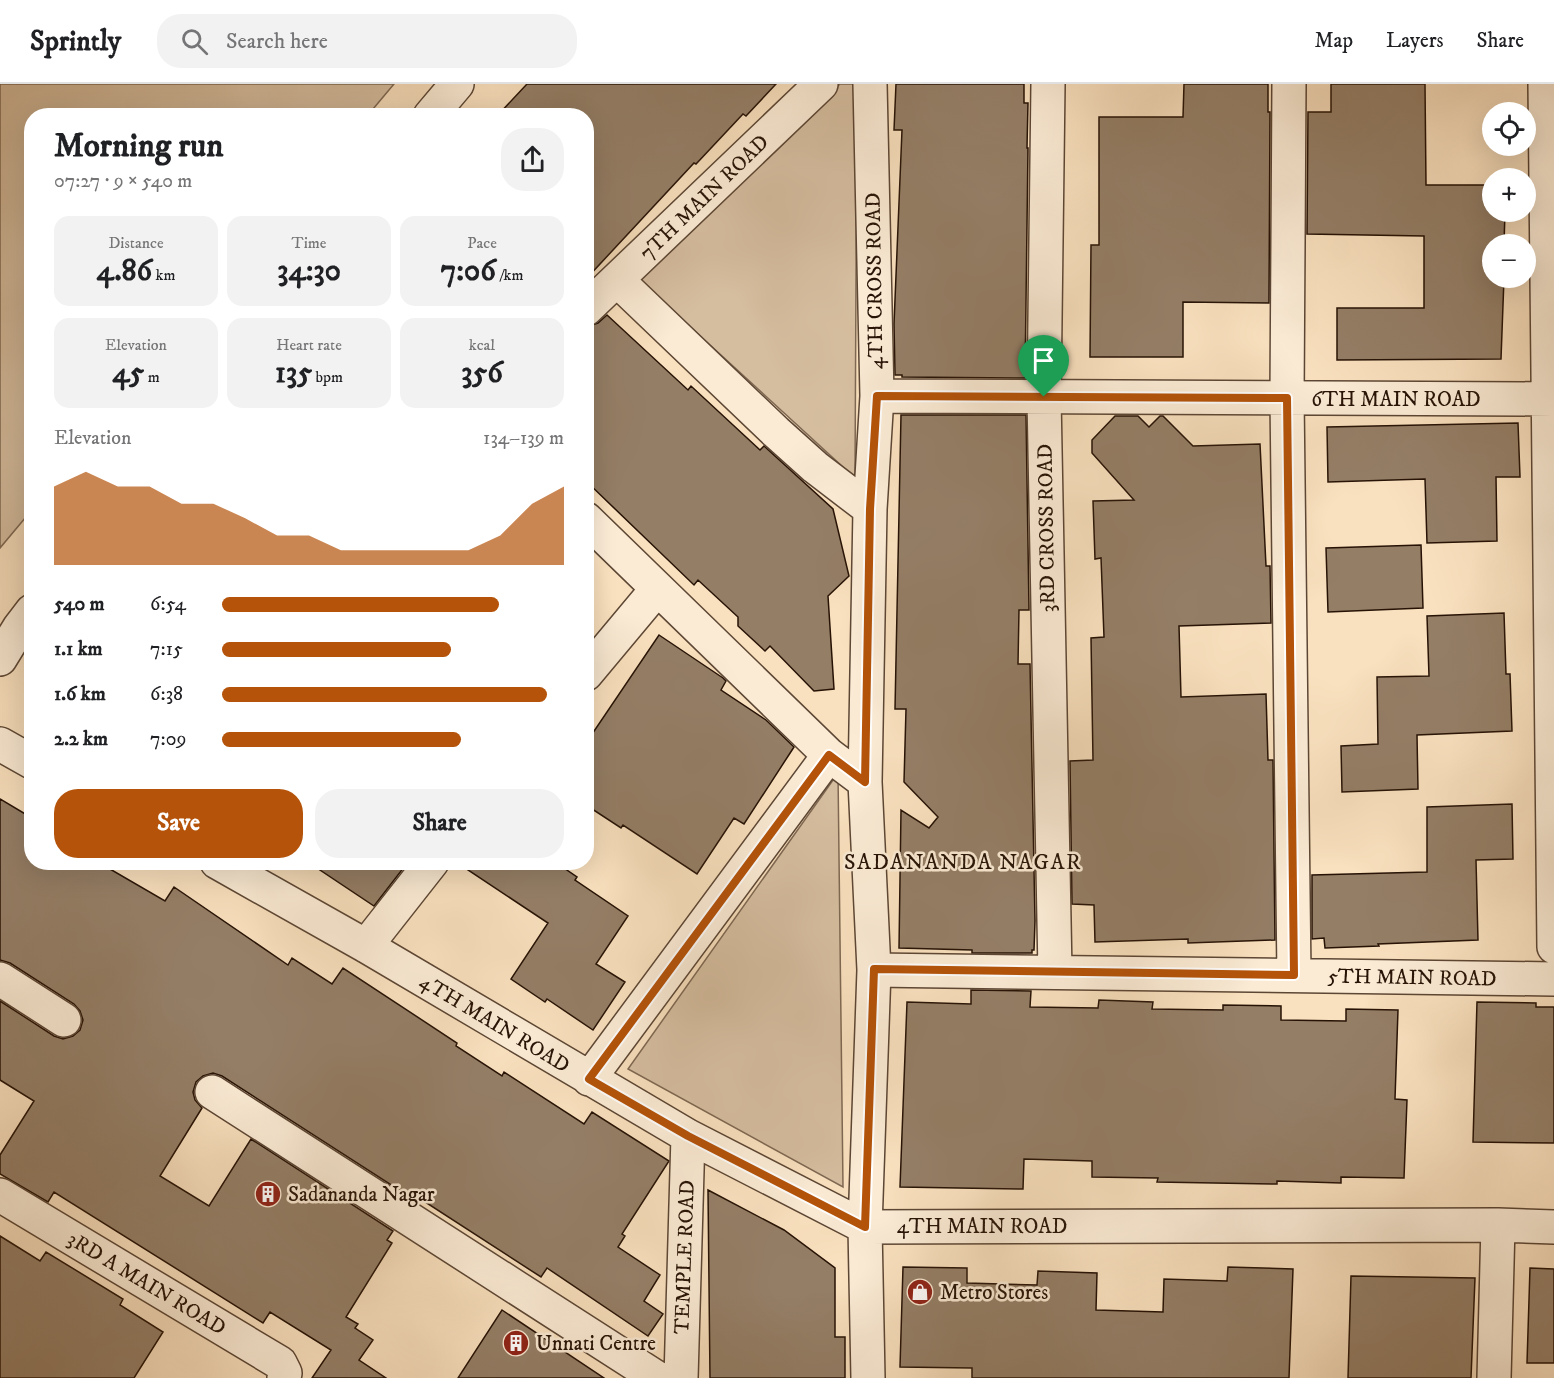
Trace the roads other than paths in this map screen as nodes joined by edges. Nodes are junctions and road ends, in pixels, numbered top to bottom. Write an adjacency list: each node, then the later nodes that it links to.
1 (457, 84): 7 (street)
2 (821, 84): 8 (street, 7TH MAIN ROAD)
3 (870, 84): 10 (street, 4TH CROSS ROAD)
4 (1048, 84): 11 (street, 3RD CROSS ROAD)
5 (1289, 84): 12 (street)
6 (1545, 84): 13 (street)
7 (437, 108)
8 (616, 280): 9 (street, 7TH MAIN ROAD); 14 (street)
9 (594, 301)
10 (877, 396): 11 (street, 6TH MAIN ROAD); 14 (street, 4TH CROSS ROAD)
11 (1044, 397): 12 (street, 6TH MAIN ROAD); 29 (street, 3RD CROSS ROAD)
12 (1287, 398): 13 (street, 6TH MAIN ROAD); 30 (street)
13 (1550, 399): 27 (street)
14 (870, 509): 23 (street, 4TH CROSS ROAD)
15 (594, 527): 16 (street)
16 (657, 589): 19 (street); 21 (street)
17 (24, 621): 18 (street)
18 (0, 659)
19 (594, 664)
20 (0, 744): 22 (street)
21 (829, 755): 23 (street); 34 (street)
22 (24, 758)
23 (865, 782): 28 (street, 4TH CROSS ROAD)
24 (231, 870): 26 (street, 4TH MAIN ROAD)
25 (426, 870): 26 (street)
26 (366, 946): 34 (street, 4TH MAIN ROAD)
27 (1554, 947)
28 (874, 969): 29 (street, 5TH MAIN ROAD); 39 (street, 4TH CROSS ROAD)
29 (1055, 972): 30 (street, 5TH MAIN ROAD)
30 (1294, 975): 32 (street, 5TH MAIN ROAD)
31 (0, 979): 33 (street)
32 (1554, 979)
33 (64, 1020)
34 (589, 1079): 36 (street, 4TH MAIN ROAD)
35 (212, 1092): 42 (street)
36 (688, 1136): 39 (street, 4TH MAIN ROAD); 43 (street, TEMPLE ROAD)
37 (0, 1195): 41 (street, 3RD A MAIN ROAD)
38 (1498, 1225): 39 (street, 4TH MAIN ROAD); 40 (street, 4TH MAIN ROAD); 45 (street)
39 (865, 1227): 44 (street, 4TH CROSS ROAD)
40 (1554, 1227)
41 (284, 1378)
42 (657, 1378)
43 (681, 1378)
44 (868, 1378)
45 (1494, 1378)

